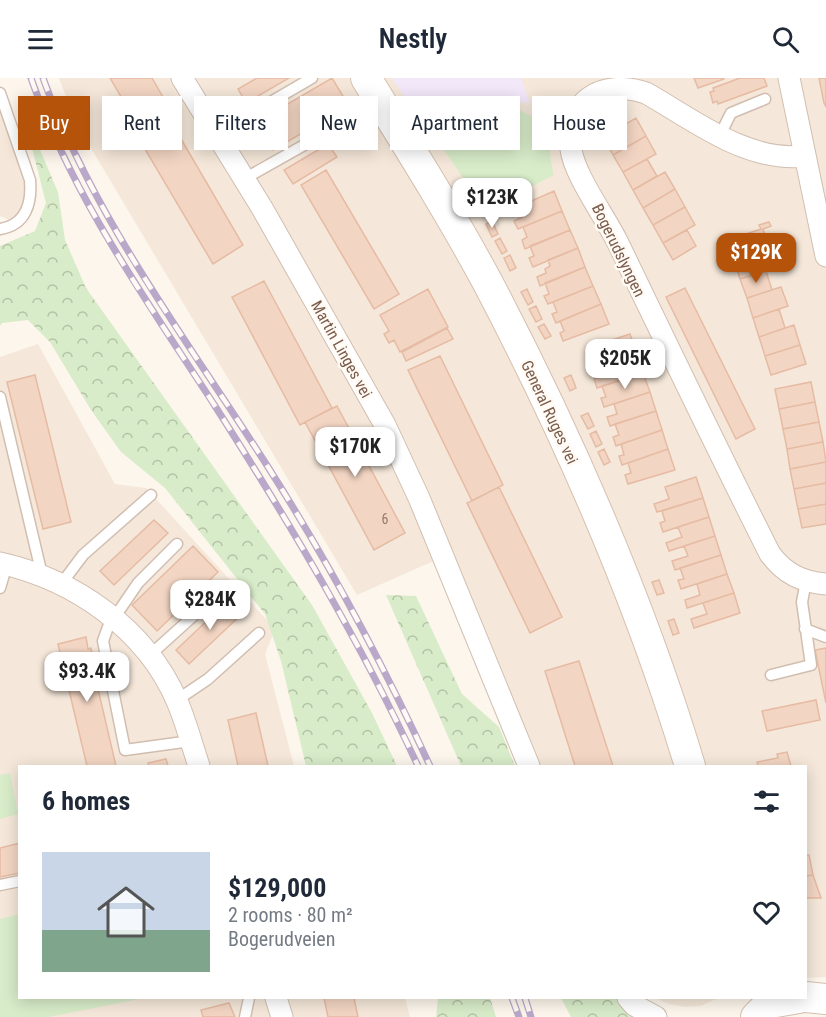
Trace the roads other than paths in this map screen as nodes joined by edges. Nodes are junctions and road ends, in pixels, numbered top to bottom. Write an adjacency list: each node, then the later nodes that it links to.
1 (182, 78): 7 (street, Martin Linges vei)
2 (312, 78): 6 (lane)
3 (366, 78): 34 (main road, General Ruges vei)
4 (789, 78): 12 (street)
5 (0, 93): 14 (lane)
6 (281, 96)
7 (194, 98)
8 (765, 99): 9 (lane)
9 (720, 135): 12 (street, Bogerudslyngen); 21 (street, Bogerudslyngen)
10 (300, 147): 13 (lane)
11 (226, 150): 13 (street, Martin Linges vei)
12 (805, 156): 15 (street)
13 (244, 179): 33 (street, Martin Linges vei)
14 (0, 229)
15 (826, 256)
16 (0, 397): 20 (lane)
17 (151, 495): 20 (lane)
18 (177, 544): 24 (lane)
19 (3, 563): 20 (street); 22 (lane)
20 (52, 579): 24 (street)
21 (816, 583): 25 (lane)
22 (0, 588)
23 (222, 590): 28 (lane)
24 (114, 618): 28 (street); 31 (lane)
25 (805, 629): 27 (lane); 29 (lane)
26 (259, 633): 30 (lane)
27 (826, 637)
28 (150, 655): 30 (street)
29 (771, 675)
30 (177, 700): 31 (street)
31 (191, 741): 32 (street)
32 (199, 765)
33 (530, 765)
34 (690, 765)
35 (18, 881): 36 (lane)
36 (0, 885)
37 (807, 997): 43 (main road)
38 (249, 999): 45 (lane)
39 (276, 999): 46 (street)
40 (629, 999): 47 (street)
41 (751, 999): 48 (main road)
42 (793, 999): 48 (main road)
43 (826, 999)
44 (826, 1013): 49 (main road)
45 (246, 1017)
46 (282, 1017)
47 (656, 1017)
48 (755, 1017)
49 (812, 1017)

